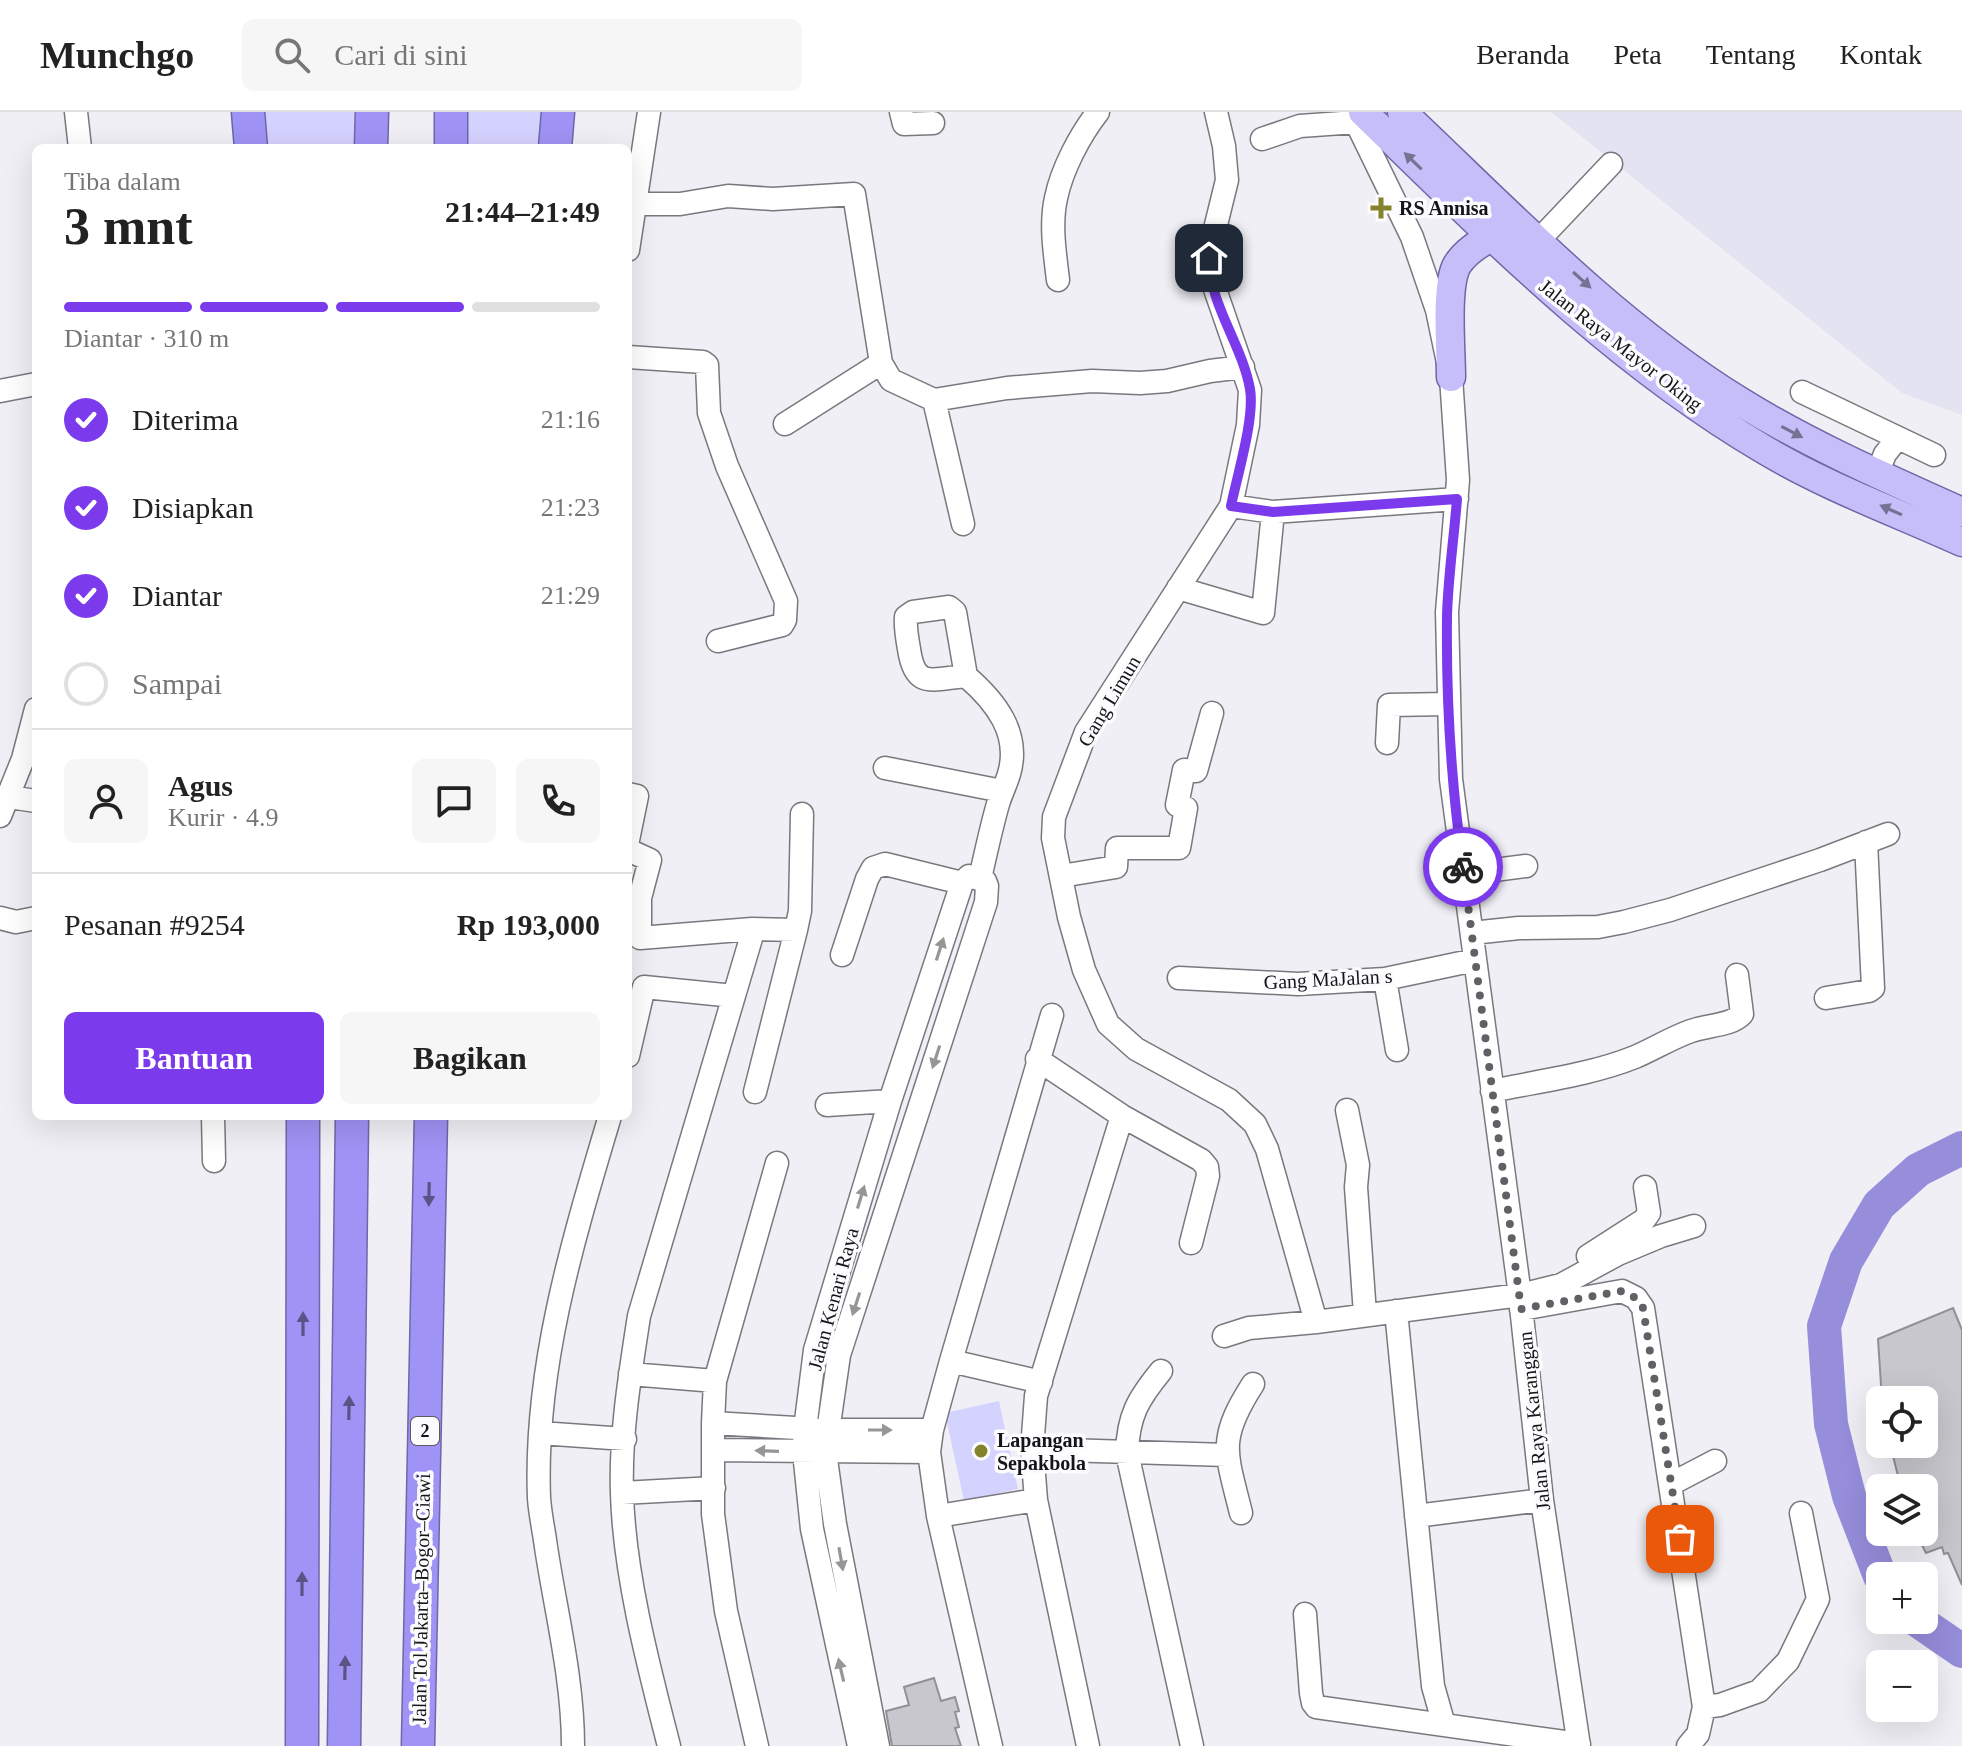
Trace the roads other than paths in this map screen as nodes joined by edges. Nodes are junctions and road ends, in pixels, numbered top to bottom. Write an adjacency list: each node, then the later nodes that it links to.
1 (76, 112): 14 (street)
2 (248, 112): 15 (highway)
3 (372, 112): 16 (highway)
4 (451, 112): 17 (highway)
5 (558, 112): 18 (highway)
6 (649, 112): 20 (street)
7 (901, 112): 12 (street)
8 (1098, 112): 24 (street)
9 (1216, 112): 27 (street, Gang Limun)
10 (1402, 112): 23 (main road, Jalan Raya Mayor Oking)
11 (1361, 116): 13 (street); 22 (main road, Jalan Raya Mayor Oking, one-way to 11); 28 (street, Jalan Raya Karanggan)
12 (933, 123)
13 (1262, 139)
14 (80, 144)
15 (251, 144)
16 (371, 144)
17 (451, 144)
18 (555, 144)
19 (1611, 164): 23 (street)
20 (635, 204): 21 (street); 26 (street)
21 (632, 224)
22 (1491, 237): 28 (main road); 42 (main road, Jalan Raya Mayor Oking, one-way to 22)
23 (1538, 241): 36 (main road, Jalan Raya Mayor Oking, one-way to 36)
24 (1058, 280)
25 (632, 357): 44 (street)
26 (881, 363): 32 (street); 33 (street)
27 (1243, 367): 32 (street); 38 (street, Gang Limun)
28 (1451, 377): 37 (street, Jalan Raya Karanggan)
29 (32, 385): 30 (street)
30 (0, 391)
31 (1802, 392): 34 (street)
32 (934, 400): 41 (street)
33 (785, 424)
34 (1897, 439): 35 (street); 36 (street)
35 (1934, 455)
36 (1877, 474): 40 (main road, Jalan Raya Mayor Oking)
37 (1457, 499): 39 (street); 46 (street, Jalan Raya Karanggan)
38 (1231, 506): 39 (street); 43 (street, Gang Limun)
39 (1273, 512): 43 (street)
40 (1962, 512)
41 (963, 524)
42 (1962, 542)
43 (1178, 588): 60 (street, Gang Limun)
44 (718, 641)
45 (966, 676): 51 (street, Jalan Kenari Raya)
46 (1447, 704): 49 (street); 59 (street, Jalan Raya Karanggan)
47 (1212, 713): 60 (street)
48 (32, 724): 54 (street)
49 (1387, 743)
50 (885, 768): 51 (street)
51 (1002, 791): 61 (street, Jalan Kenari Raya)
52 (632, 795): 56 (street)
53 (32, 802): 54 (street)
54 (5, 806)
55 (802, 814): 64 (street)
56 (632, 820)
57 (632, 852): 64 (street)
58 (1526, 866): 59 (street)
59 (1464, 874): 65 (street, Jalan Raya Karanggan)
60 (1061, 876): 97 (street, Gang Limun)
61 (971, 880): 67 (street); 80 (street, Jalan Kenari Raya, one-way to 61); 107 (street, Jalan Kenari Raya, one-way to 107)
62 (0, 918): 63 (street)
63 (32, 919)
64 (796, 930): 79 (street)
65 (1472, 933): 68 (street, Jalan Raya Karanggan); 73 (street)
66 (752, 935): 72 (street)
67 (842, 955)
68 (1475, 960): 71 (street, Gang MaJalan s); 78 (street, Jalan Raya Karanggan)
69 (1737, 975): 78 (street)
70 (1179, 978): 71 (street, Gang MaJalan s)
71 (1385, 979): 76 (street)
72 (734, 996): 75 (street); 101 (street)
73 (1826, 998)
74 (1052, 1015): 77 (street)
75 (632, 1039)
76 (1397, 1050)
77 (1037, 1059): 83 (street); 99 (street)
78 (1492, 1091): 94 (street, Jalan Raya Karanggan)
79 (755, 1092)
80 (890, 1101): 81 (street); 106 (street, Jalan Kenari Raya, one-way to 80)
81 (827, 1105)
82 (1347, 1110): 96 (street)
83 (1122, 1116): 93 (street); 103 (street)
84 (213, 1120): 89 (street)
85 (303, 1120): 130 (highway, one-way to 85)
86 (352, 1120): 131 (highway, one-way to 86)
87 (431, 1120): 132 (highway, Jalan Tol Jakarta–Bogor–Ciawi / 2, one-way to 132)
88 (609, 1120): 108 (street)
89 (214, 1161)
90 (777, 1163): 102 (street)
91 (1645, 1187): 94 (street)
92 (1694, 1226): 94 (street)
93 (1191, 1243)
94 (1520, 1297): 95 (street); 117 (street); 121 (street, Jalan Raya Karanggan)
95 (1396, 1311): 96 (street); 125 (street)
96 (1365, 1314): 97 (street)
97 (1316, 1322): 98 (street)
98 (1224, 1336)
99 (951, 1361): 103 (street); 110 (street)
100 (1161, 1371): 114 (street)
101 (630, 1374): 102 (street); 109 (street)
102 (715, 1381): 105 (street)
103 (1041, 1382): 111 (street)
104 (1253, 1384): 115 (street)
105 (713, 1423): 106 (street); 112 (street)
106 (805, 1429): 107 (street); 113 (street, Jalan Kenari Raya)
107 (829, 1430): 110 (street, one-way to 110); 113 (street, Jalan Kenari Raya)
108 (540, 1433): 109 (street); 133 (street)
109 (625, 1439): 119 (street)
110 (930, 1441): 113 (street); 124 (street)
111 (1032, 1449): 114 (street); 120 (street)
112 (714, 1450): 113 (street, one-way to 112); 118 (street)
113 (815, 1452): 136 (street, Jalan Kenari Raya, one-way to 113); 137 (street, Jalan Kenari Raya, one-way to 137)
114 (1127, 1453): 115 (street); 140 (street)
115 (1227, 1455): 122 (street)
116 (1715, 1461): 117 (street)
117 (1671, 1484): 127 (street)
118 (714, 1488): 119 (street); 135 (street)
119 (622, 1493): 134 (street)
120 (1036, 1500): 124 (street); 139 (street)
121 (1542, 1500): 125 (street); 129 (street, Jalan Raya Karanggan)
122 (1241, 1513)
123 (1801, 1513): 127 (street)
124 (938, 1516): 138 (street)
125 (1416, 1516): 128 (street)
126 (1305, 1614): 128 (street)
127 (1704, 1707): 141 (street)
128 (1444, 1725): 129 (street)
129 (1579, 1745)
130 (302, 1746)
131 (344, 1746)
132 (418, 1746)
133 (573, 1746)
134 (669, 1746)
135 (757, 1746)
136 (859, 1746)
137 (878, 1746)
138 (991, 1746)
139 (1088, 1746)
140 (1192, 1746)
141 (1688, 1746)

